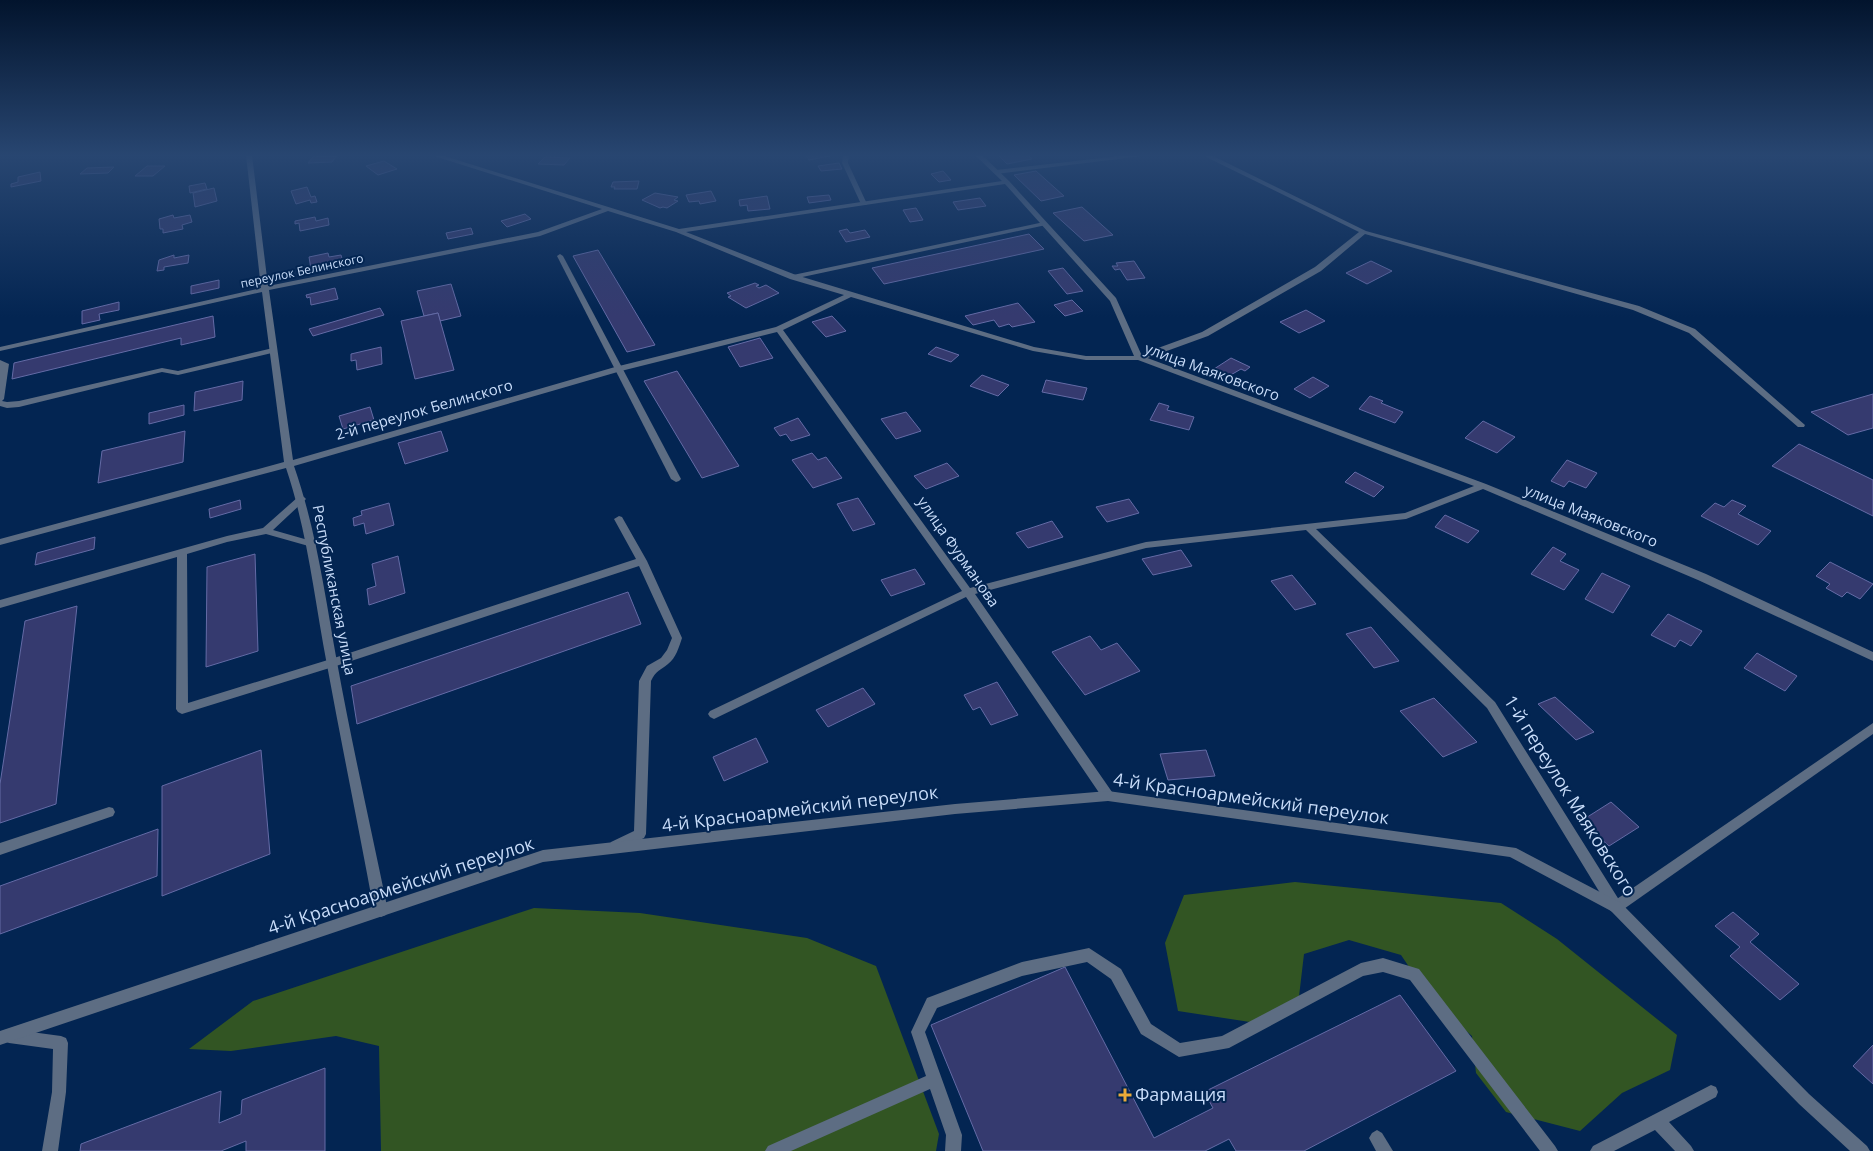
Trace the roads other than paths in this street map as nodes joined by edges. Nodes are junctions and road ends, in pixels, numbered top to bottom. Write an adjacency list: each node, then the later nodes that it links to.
1 (256, 209): 12 (street, Республиканская улица)
2 (602, 209): 6 (street, улица Маяковского)
3 (832, 209): 8 (street)
4 (1031, 209): 7 (street)
5 (1316, 209): 9 (street)
6 (606, 210): 8 (street, улица Маяковского); 12 (street, переулок Белинского)
7 (1044, 224): 11 (street); 17 (street)
8 (678, 231): 11 (street, улица Маяковского)
9 (1364, 232): 17 (street); 22 (street)
10 (560, 256): 19 (street)
11 (793, 277): 13 (street, улица Маяковского)
12 (265, 290): 15 (street, переулок Белинского); 16 (street, Республиканская улица)
13 (851, 294): 14 (street, 2-й переулок Белинского); 17 (street, улица Маяковского)
14 (779, 328): 19 (street, 2-й переулок Белинского); 34 (street, улица Фурманова)
15 (0, 349)
16 (273, 350): 21 (street); 23 (street, Республиканская улица)
17 (1139, 358): 25 (street, улица Маяковского)
18 (0, 362): 20 (street)
19 (618, 369): 23 (street, 2-й переулок Белинского); 24 (street)
20 (0, 399)
21 (0, 403)
22 (1801, 425)
23 (288, 464): 26 (street, Республиканская улица); 30 (street, 2-й переулок Белинского)
24 (676, 479)
25 (1483, 486): 28 (street); 36 (street, улица Маяковского)
26 (301, 499): 29 (street); 31 (street, Республиканская улица)
27 (619, 519): 33 (street)
28 (1308, 528): 34 (street); 44 (street, 1-й переулок Маяковского)
29 (266, 531): 31 (street); 32 (street)
30 (0, 542)
31 (312, 544): 37 (street, Республиканская улица)
32 (182, 552): 35 (street); 37 (street)
33 (642, 561): 37 (street); 43 (street)
34 (968, 592): 38 (street); 40 (street, улица Фурманова)
35 (0, 604)
36 (1873, 657)
37 (332, 663): 45 (street, Республиканская улица)
38 (714, 714)
39 (1873, 728): 44 (street)
40 (1108, 796): 43 (street, 4-й Красноармейский переулок); 44 (street, 4-й Красноармейский переулок)
41 (108, 812): 42 (street)
42 (0, 848)
43 (610, 848): 45 (street, 4-й Красноармейский переулок)
44 (1616, 907): 56 (street, 1-й переулок Маяковского)
45 (381, 911): 46 (street, 4-й Красноармейский переулок)
46 (4, 1037): 50 (street)
47 (935, 1079): 51 (street); 52 (street); 53 (street)
48 (1711, 1092): 49 (street)
49 (1656, 1120): 54 (street); 55 (street)
50 (50, 1151)
51 (773, 1151)
52 (953, 1151)
53 (1550, 1151)
54 (1598, 1151)
55 (1686, 1151)
56 (1862, 1151)

